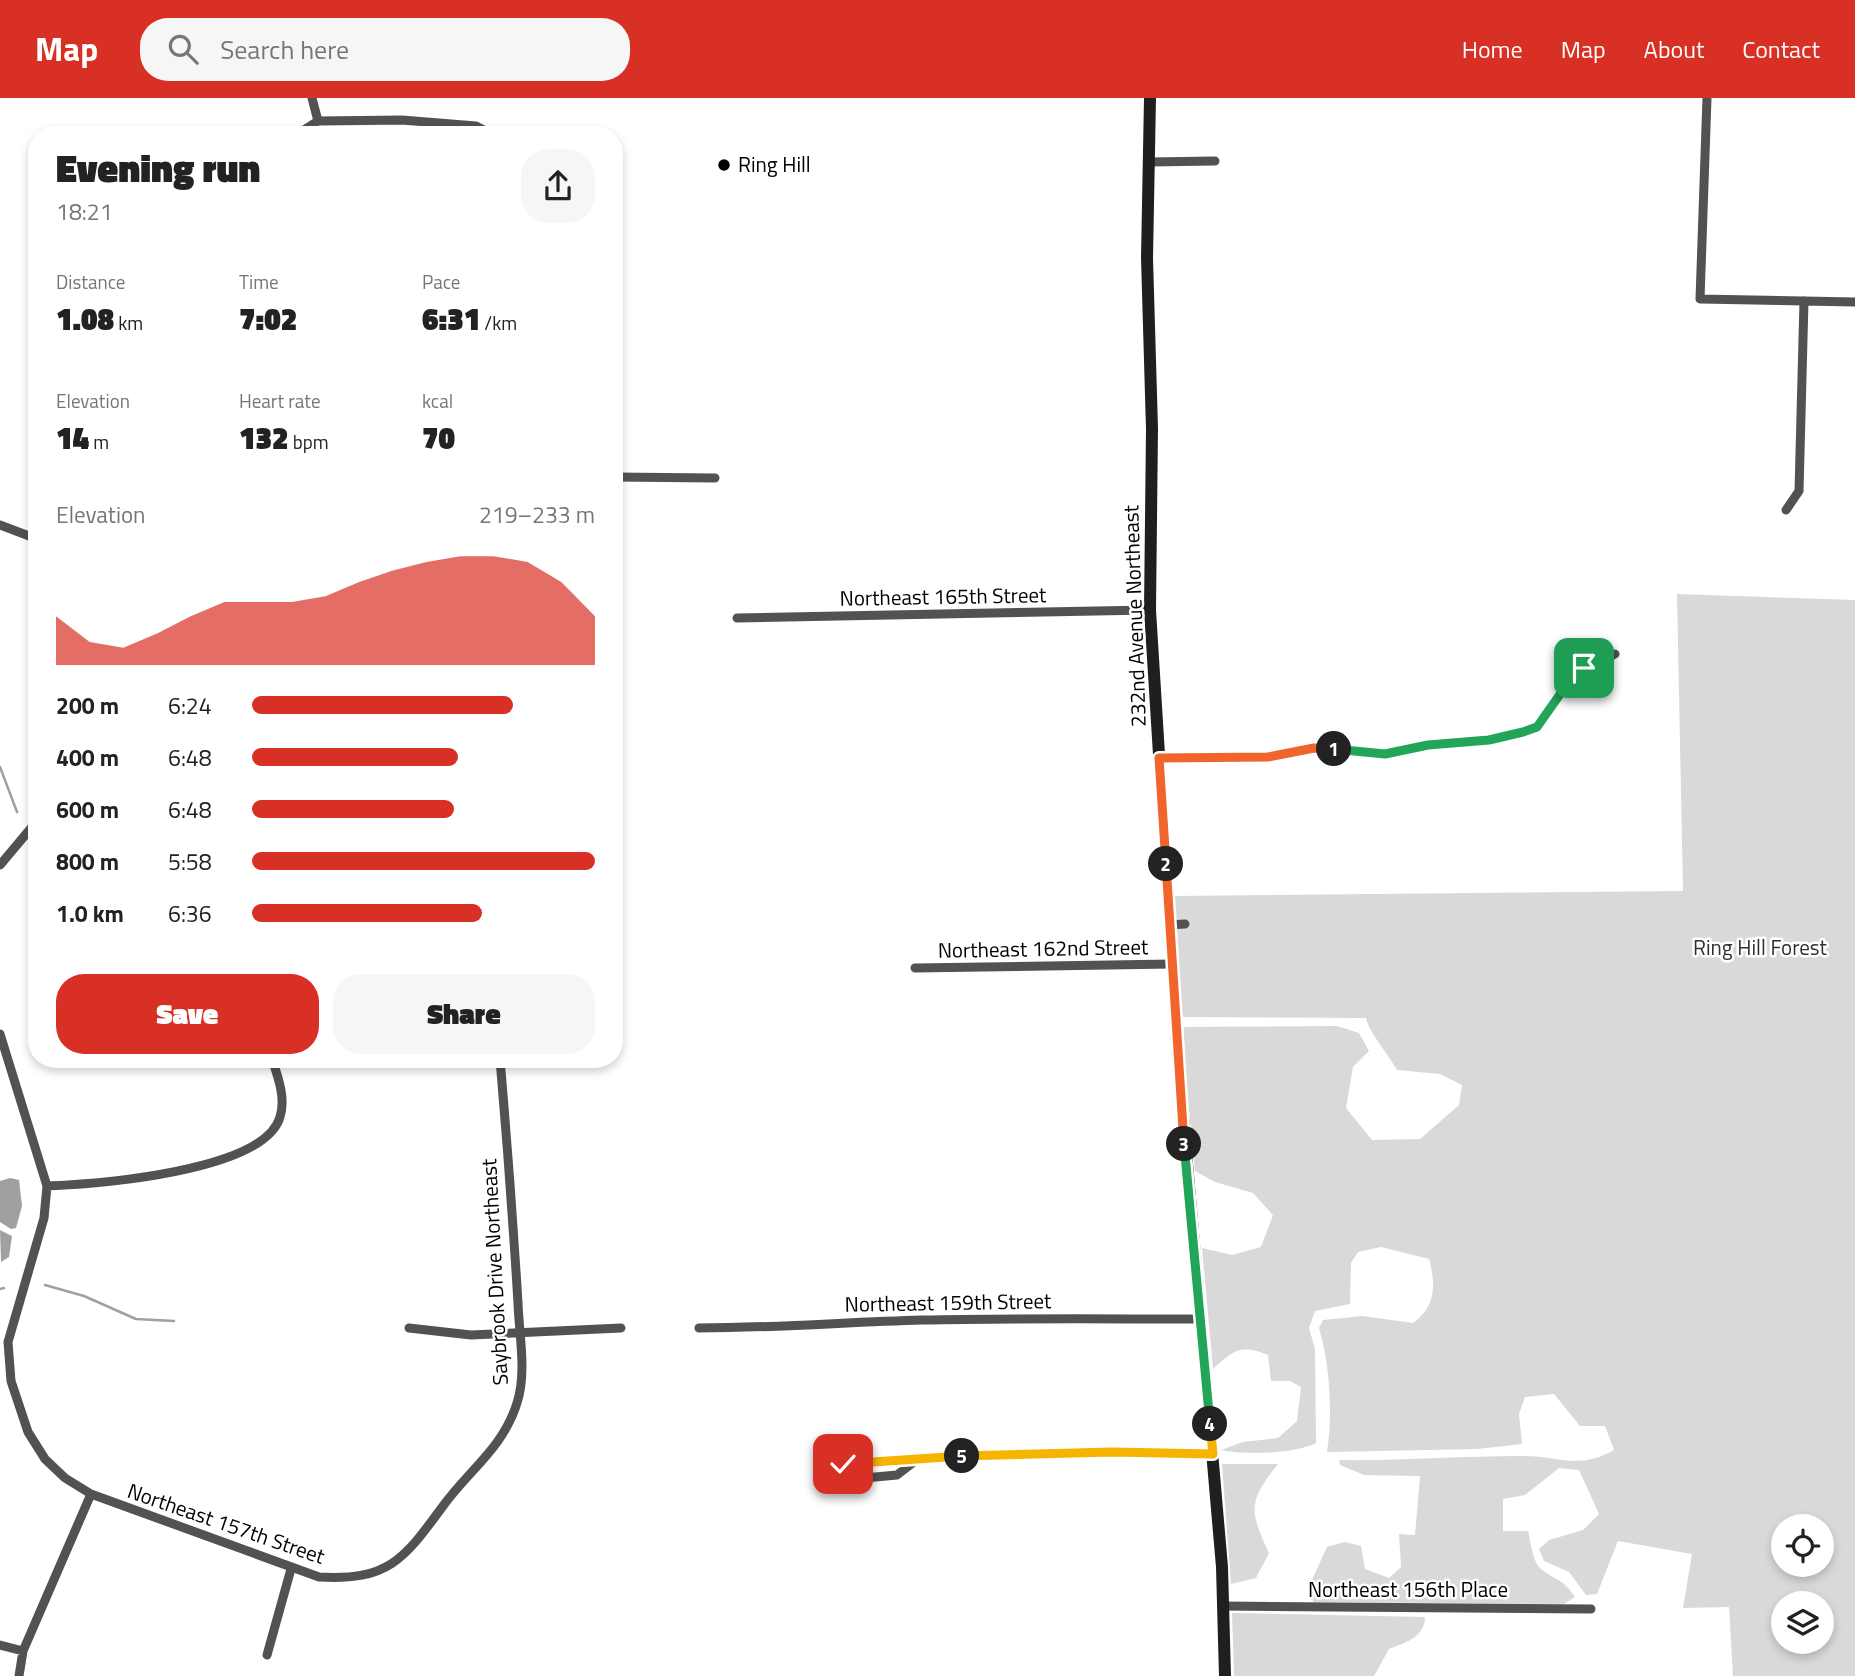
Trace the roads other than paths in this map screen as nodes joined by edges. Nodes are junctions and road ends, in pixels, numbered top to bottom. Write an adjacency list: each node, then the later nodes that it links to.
1 (312, 98): 4 (street)
2 (1150, 98): 8 (street, 232nd Avenue Northeast)
3 (1707, 98): 9 (street)
4 (318, 121): 5 (street); 6 (street)
5 (310, 126)
6 (476, 126)
7 (1214, 161): 8 (street)
8 (1149, 162): 16 (street, 232nd Avenue Northeast)
9 (1804, 301): 10 (street); 13 (street)
10 (1855, 302)
11 (623, 477): 12 (street)
12 (715, 478)
13 (1786, 510)
14 (0, 525): 15 (street)
15 (28, 536)
16 (1150, 610): 17 (street, Northeast 165th Street); 19 (street, 232nd Avenue Northeast)
17 (737, 618)
18 (1615, 654): 19 (street)
19 (1159, 758): 23 (street, 232nd Avenue Northeast)
20 (28, 831): 21 (street)
21 (0, 864)
22 (1185, 924): 23 (street)
23 (1169, 925): 24 (street, 232nd Avenue Northeast)
24 (1172, 964): 25 (street, Northeast 162nd Street); 30 (street, 232nd Avenue Northeast)
25 (915, 968)
26 (0, 1034): 29 (street)
27 (275, 1068): 29 (street)
28 (501, 1068): 34 (street, Saybrook Drive Northeast)
29 (47, 1186): 35 (street)
30 (1199, 1319): 33 (street, Northeast 159th Street); 36 (street, 232nd Avenue Northeast)
31 (408, 1328): 34 (street)
32 (621, 1328): 34 (street)
33 (699, 1328)
34 (519, 1333): 39 (street, Saybrook Drive Northeast)
35 (4, 1342): 38 (street, Northeast 157th Street)
36 (1213, 1454): 37 (street); 41 (street, 232nd Avenue Northeast)
37 (919, 1458): 37 (street)
38 (91, 1494): 40 (street, Northeast 157th Street); 44 (street)
39 (392, 1566): 40 (street, Northeast 157th Street)
40 (291, 1569): 45 (street)
41 (1224, 1606): 42 (street, Northeast 156th Place); 47 (street, 232nd Avenue Northeast)
42 (1591, 1609)
43 (0, 1645): 44 (street)
44 (23, 1651): 46 (street)
45 (267, 1655)
46 (19, 1676)
47 (1225, 1676)

